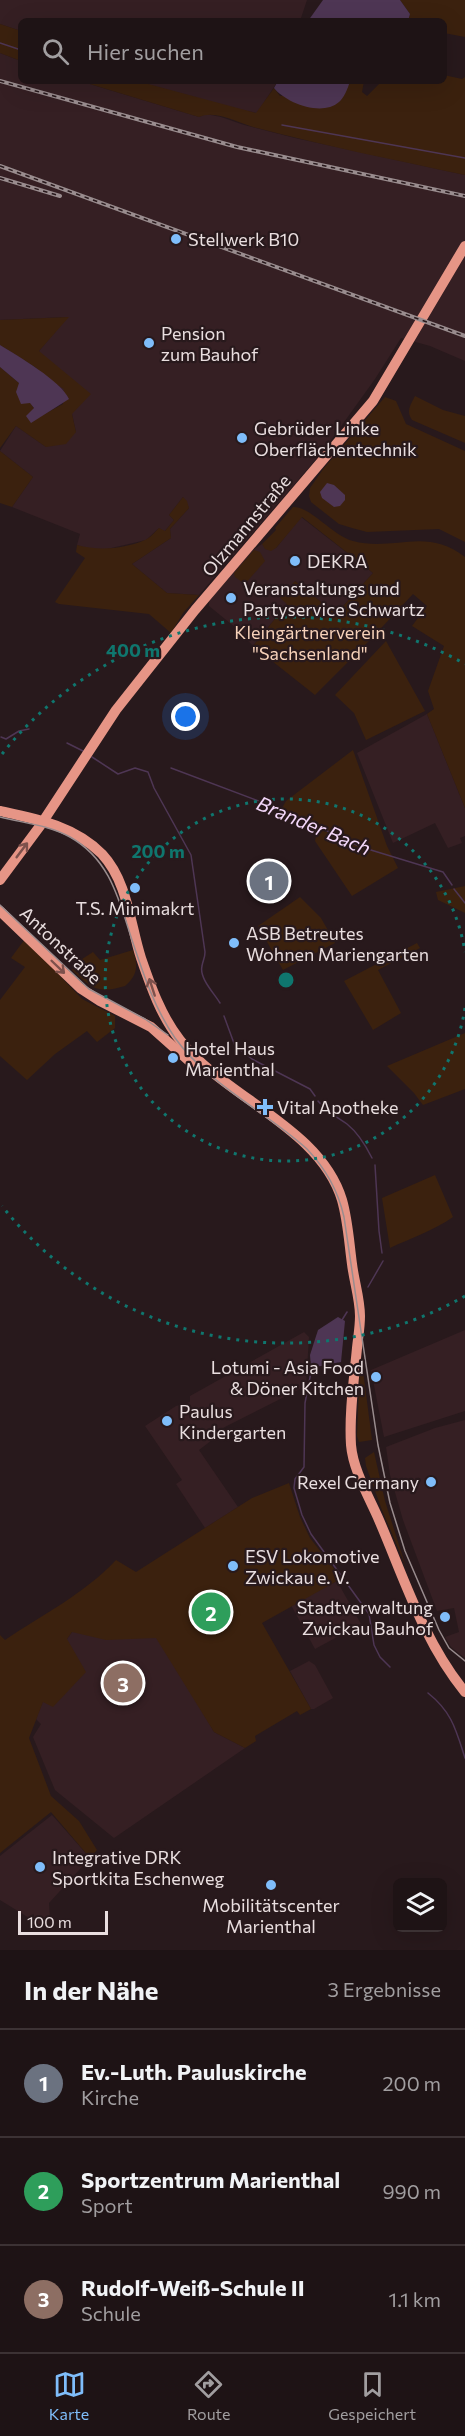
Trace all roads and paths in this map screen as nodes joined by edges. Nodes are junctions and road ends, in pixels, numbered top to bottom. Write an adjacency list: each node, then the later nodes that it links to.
1 (465, 246): 3 (main road, Olzmannstraße)
2 (0, 810): 3 (main road)
3 (44, 820): 4 (main road, Olzmannstraße, one-way to 3); 6 (main road, one-way to 3)
4 (0, 880)
5 (0, 910): 7 (main road, Antonstraße, one-way to 7)
6 (165, 1017): 7 (main road); 8 (main road)
7 (152, 1027): 8 (main road, Antonstraße)
8 (352, 1403): 9 (main road)
9 (465, 1692)

